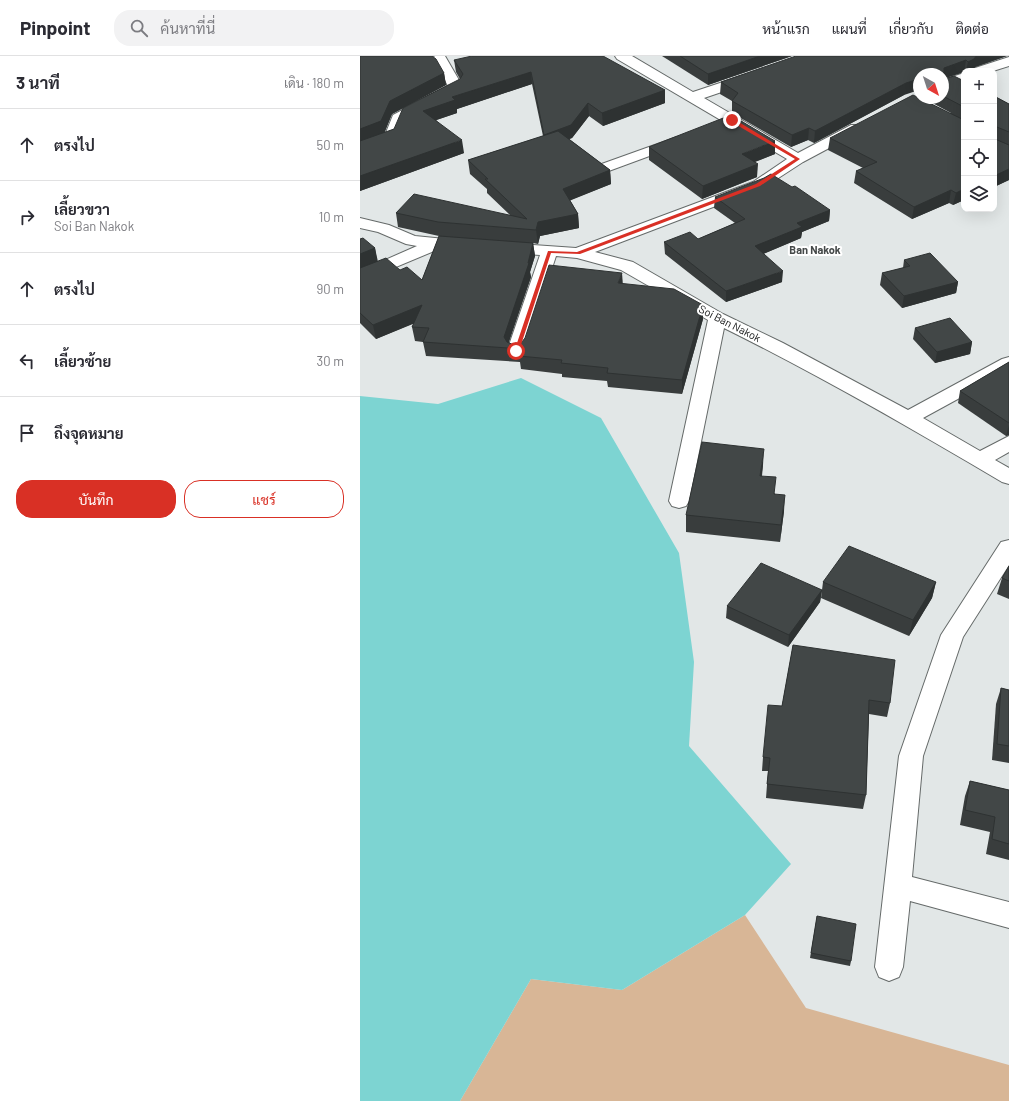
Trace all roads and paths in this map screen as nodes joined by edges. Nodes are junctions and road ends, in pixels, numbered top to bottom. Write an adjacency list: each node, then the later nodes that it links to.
1 (622, 56): 8 (street)
2 (440, 58): 13 (street)
3 (1009, 61): 4 (street)
4 (989, 68)
5 (765, 72): 8 (street)
6 (961, 80): 7 (street)
7 (949, 83)
8 (692, 97): 9 (street)
9 (732, 120): 11 (street); 14 (street)
10 (867, 122): 14 (street)
11 (718, 125)
12 (688, 136): 15 (street)
13 (360, 149)
14 (798, 159): 19 (street)
15 (601, 169)
16 (360, 223): 17 (street, Soi Ban Nakok)
17 (437, 244): 18 (street, Soi Ban Nakok); 20 (street)
18 (550, 252): 19 (street, Soi Ban Nakok); 22 (street)
19 (578, 253): 21 (street, Soi Ban Nakok)
20 (360, 277)
21 (717, 318): 24 (street, Soi Ban Nakok); 28 (street)
22 (516, 351)
23 (1009, 363): 24 (street)
24 (908, 418): 26 (street, Soi Ban Nakok)
25 (1009, 443): 26 (street)
26 (979, 460): 27 (street, Soi Ban Nakok)
27 (1009, 477)
28 (679, 501)
29 (1009, 548): 30 (street)
30 (898, 886): 31 (street); 32 (street)
31 (1009, 915)
32 (889, 968)

